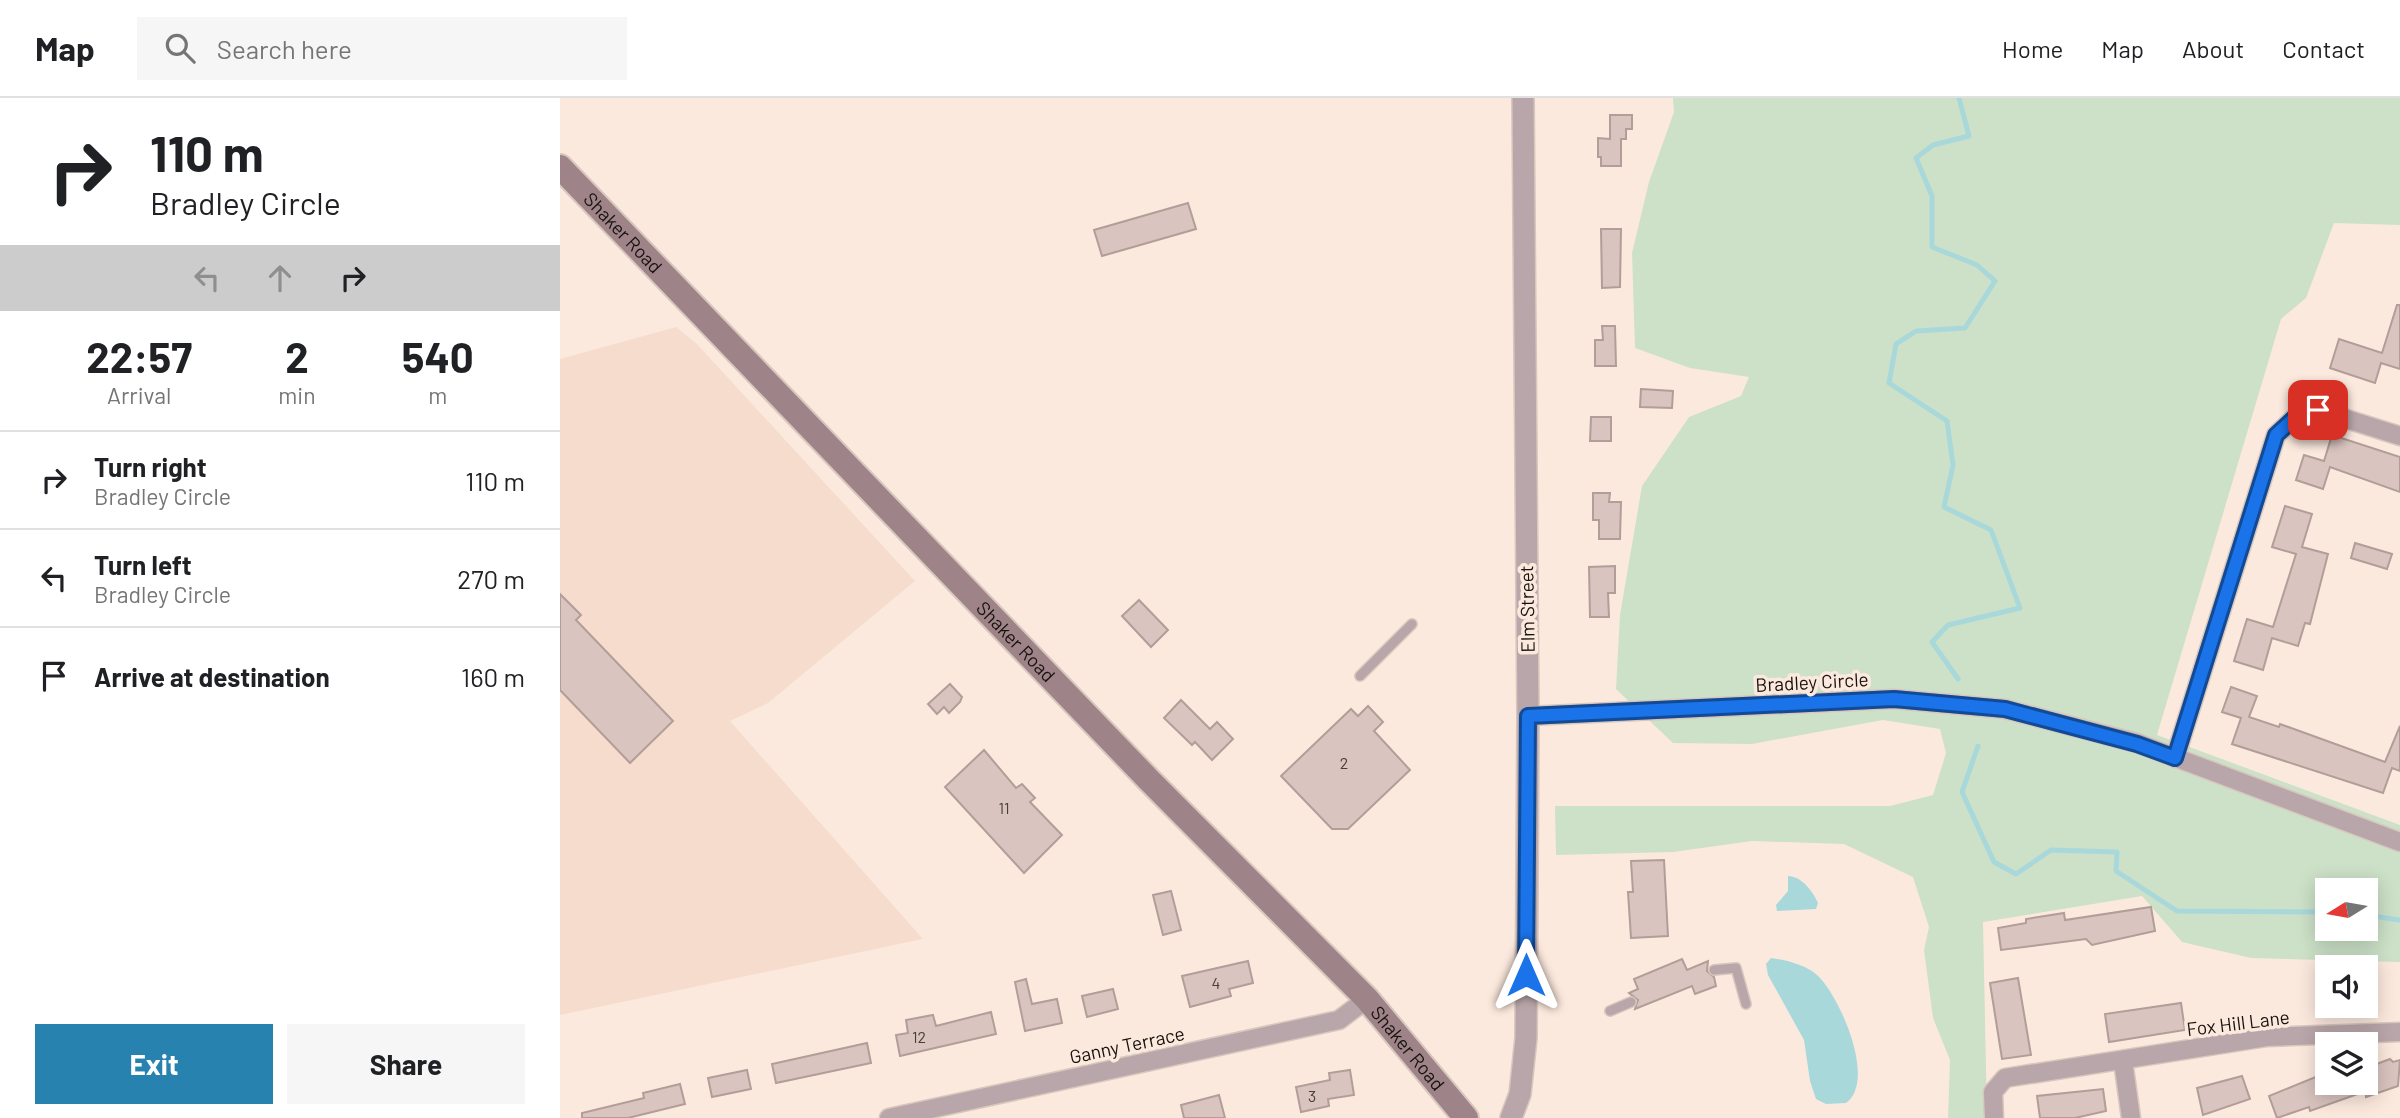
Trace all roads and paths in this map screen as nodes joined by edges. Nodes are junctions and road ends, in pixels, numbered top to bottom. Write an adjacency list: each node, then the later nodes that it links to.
1 (1523, 98): 6 (street, Elm Street)
2 (560, 167): 10 (main road, Shaker Road)
3 (2400, 436): 7 (street)
4 (1412, 624): 5 (lane)
5 (1360, 676)
6 (1528, 716): 7 (street, Bradley Circle); 18 (street, Elm Street)
7 (2175, 758): 8 (street, Bradley Circle)
8 (2400, 842)
9 (1714, 970): 12 (lane)
10 (1367, 999): 16 (street, Ganny Terrace); 17 (main road, Shaker Road)
11 (1631, 1002): 13 (lane)
12 (1746, 1004)
13 (1610, 1012)
14 (2400, 1032): 15 (street, Fox Hill Lane)
15 (2123, 1060): 19 (street, Fox Hill Lane); 20 (street)
16 (889, 1118)
17 (1466, 1118)
18 (1511, 1118)
19 (1994, 1118)
20 (2131, 1118)

